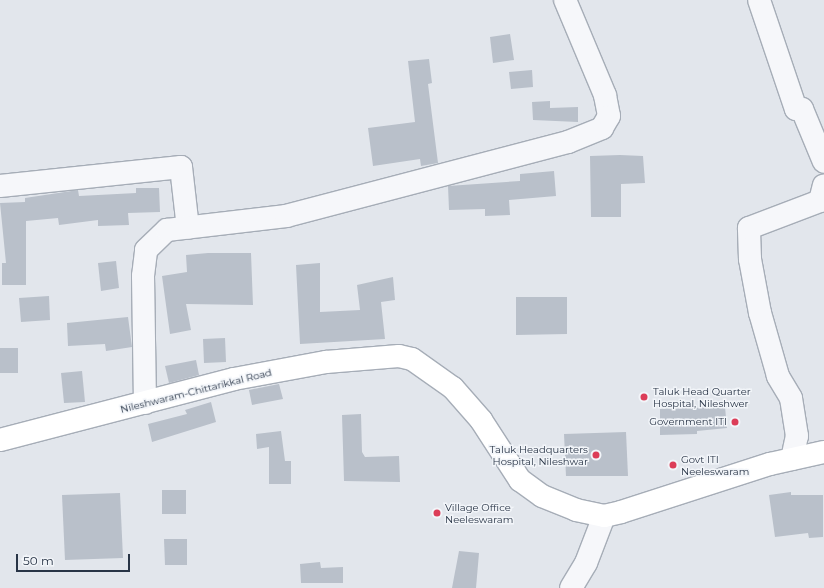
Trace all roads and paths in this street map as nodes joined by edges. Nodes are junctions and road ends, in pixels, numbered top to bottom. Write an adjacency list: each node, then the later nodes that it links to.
1 (565, 0): 6 (street)
2 (759, 0): 3 (street)
3 (824, 162)
4 (824, 185): 10 (street)
5 (0, 186): 6 (street)
6 (188, 228): 7 (street)
7 (145, 403): 8 (main road, Nileshwaram-Chittarikkal Road); 11 (main road, Nileshwaram-Chittarikkal Road)
8 (0, 440)
9 (824, 452): 10 (main road, Nileshwaram-Chittarikkal Road)
10 (792, 459): 11 (main road, Nileshwaram-Chittarikkal Road)
11 (604, 516): 12 (street)
12 (571, 588)

